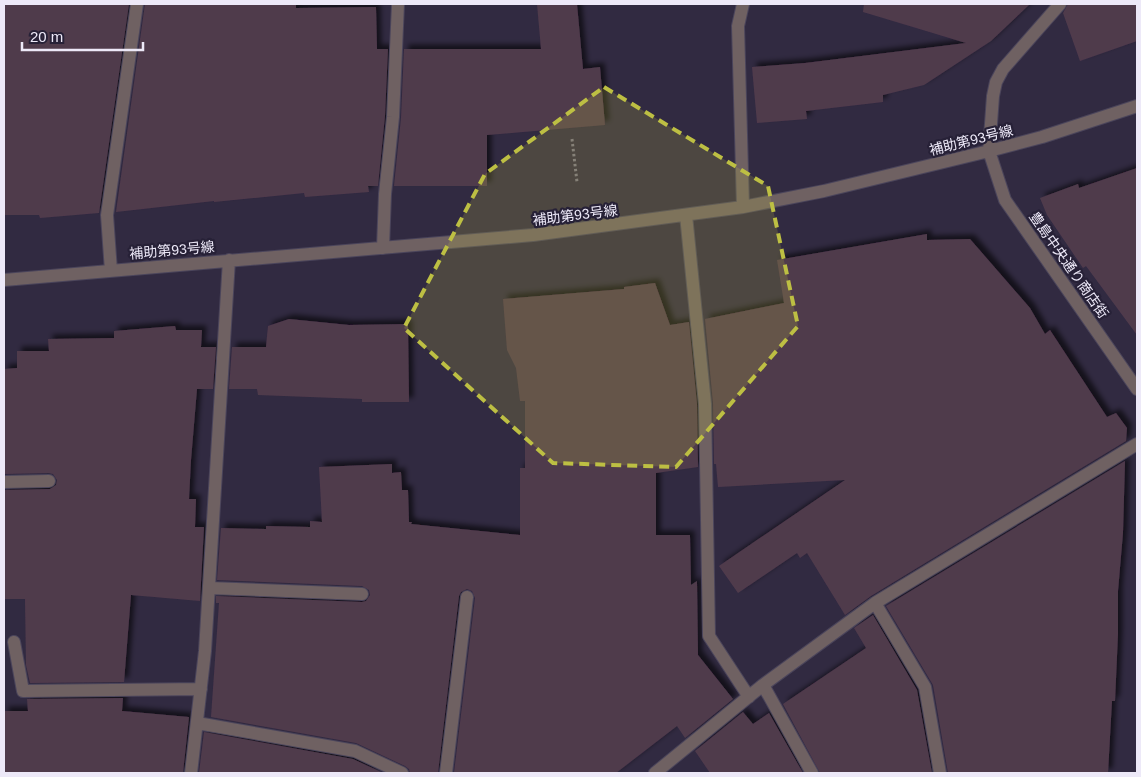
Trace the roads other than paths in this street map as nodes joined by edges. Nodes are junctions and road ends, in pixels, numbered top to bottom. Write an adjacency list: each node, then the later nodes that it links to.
1 (137, 4): 11 (street)
2 (398, 4): 9 (street)
3 (743, 4): 7 (street)
4 (1060, 4): 6 (street)
5 (1137, 106): 6 (street, 補助第93号線)
6 (989, 151): 7 (street, 補助第93号線); 13 (street, 豊島中央通り商店街)
7 (743, 207): 8 (street, 補助第93号線)
8 (686, 215): 9 (street, 補助第93号線); 24 (street)
9 (383, 248): 10 (street, 補助第93号線)
10 (229, 260): 11 (street, 補助第93号線); 17 (street)
11 (111, 271): 12 (street, 補助第93号線)
12 (4, 280)
13 (1137, 388)
14 (1137, 444): 20 (street)
15 (49, 481): 16 (street)
16 (4, 482)
17 (209, 588): 18 (street); 23 (street)
18 (362, 594)
19 (467, 596): 28 (street)
20 (875, 603): 22 (street); 31 (street)
21 (14, 642): 23 (street)
22 (763, 685): 24 (street); 30 (street)
23 (201, 689): 25 (street)
24 (749, 697): 29 (street)
25 (197, 723): 26 (street); 27 (street)
26 (191, 773)
27 (402, 773)
28 (446, 773)
29 (655, 773)
30 (812, 773)
31 (940, 773)

